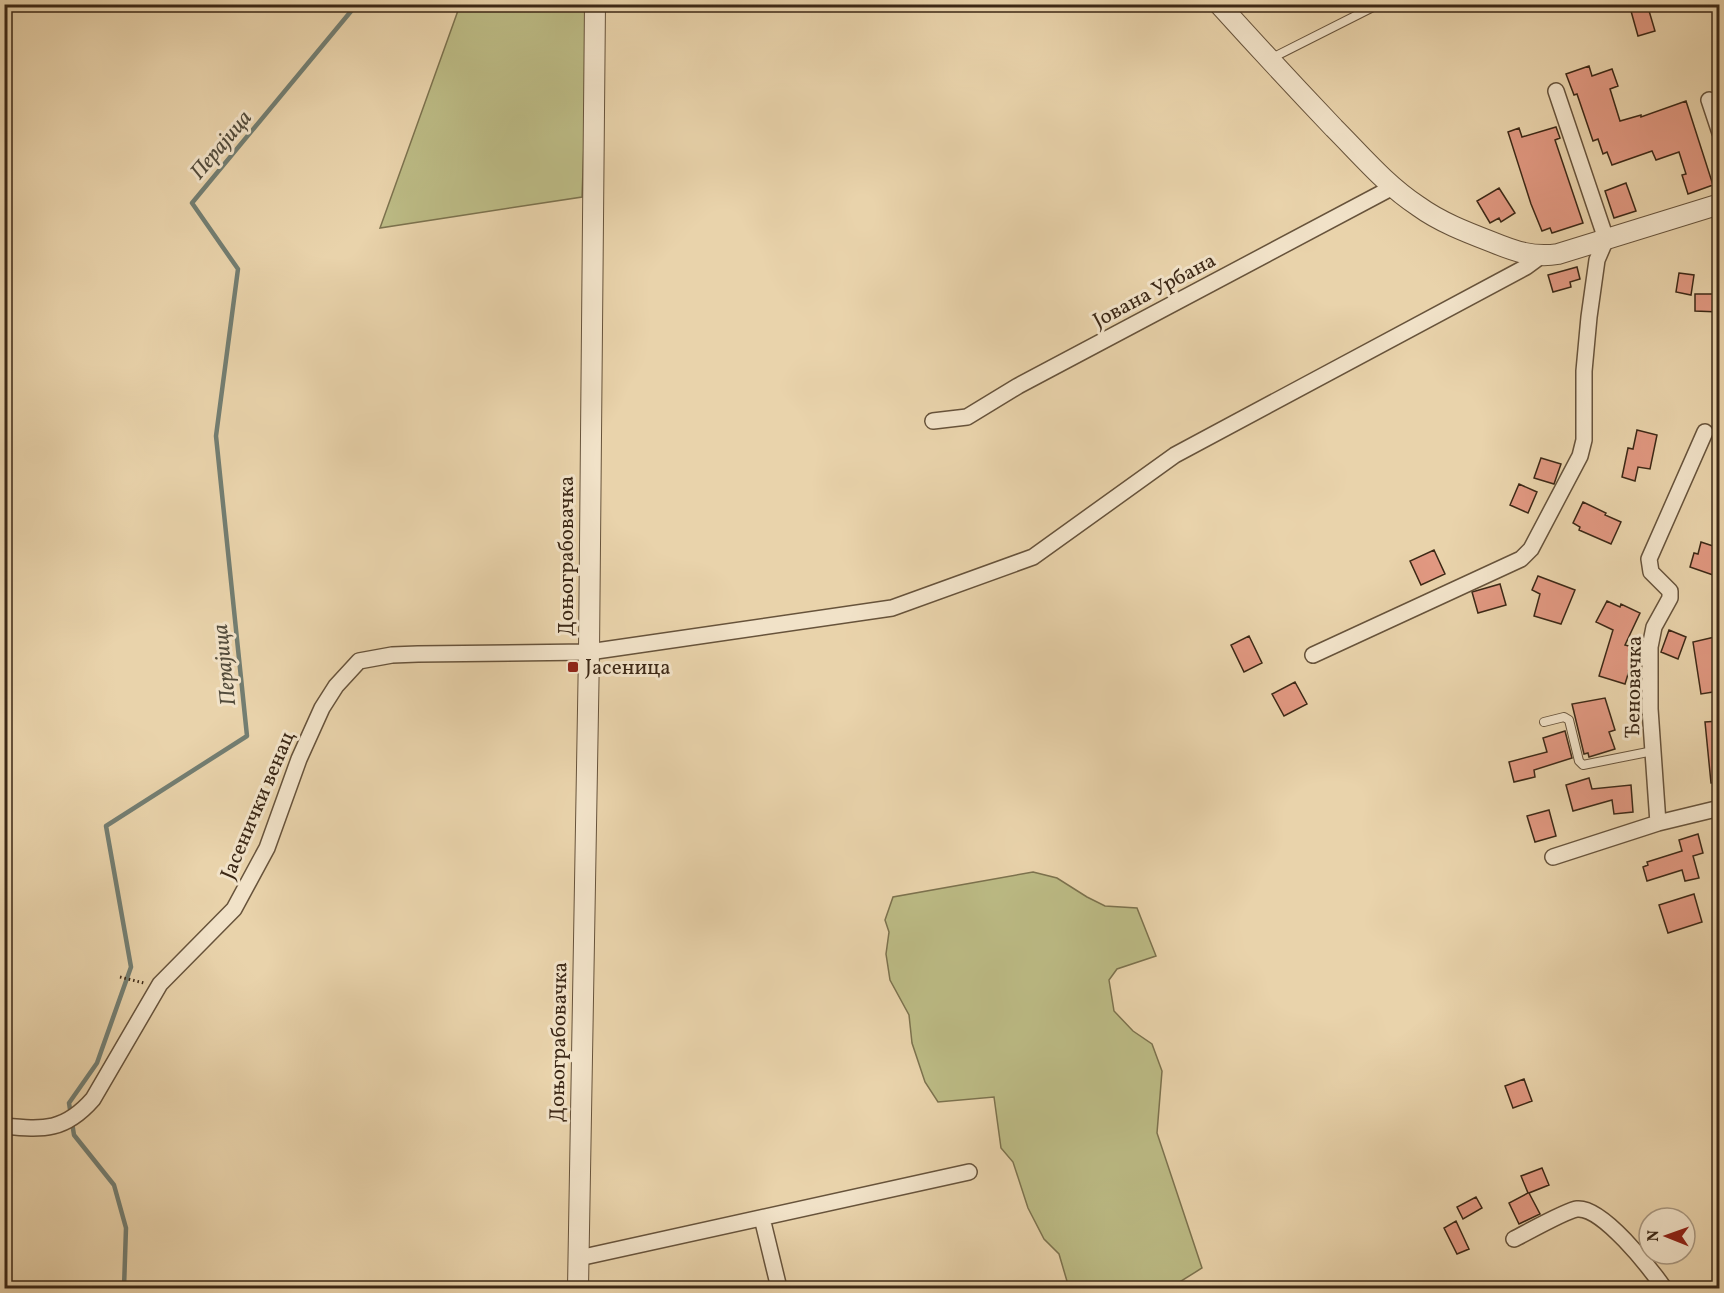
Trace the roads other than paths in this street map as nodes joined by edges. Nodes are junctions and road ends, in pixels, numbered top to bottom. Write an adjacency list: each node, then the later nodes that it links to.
1 (594, 4): 14 (street, Доњограбовачка)
2 (1219, 4): 4 (street)
3 (1379, 4): 4 (lane)
4 (1269, 59): 8 (street)
5 (1556, 91): 10 (street)
6 (1709, 100): 7 (street)
7 (1719, 133)
8 (1393, 187): 11 (street); 12 (street, Јована Урбана)
9 (1719, 204): 10 (street)
10 (1606, 239): 11 (street); 15 (street)
11 (1541, 256): 14 (street, Јасенички венац)
12 (933, 421)
13 (1705, 432): 17 (street, Ђеновачка)
14 (589, 652): 21 (street, Јасенички венац); 25 (street, Доњограбовачка)
15 (1313, 655)
16 (1544, 722): 17 (lane)
17 (1653, 751): 19 (street, Ђеновачка)
18 (1719, 808): 19 (street)
19 (1658, 823): 20 (street)
20 (1553, 857)
21 (4, 1126)
22 (969, 1172): 23 (street)
23 (762, 1218): 25 (street); 27 (street)
24 (1514, 1239): 28 (street)
25 (579, 1258): 26 (street, Доњограбовачка)
26 (578, 1288)
27 (779, 1288)
28 (1664, 1288)

